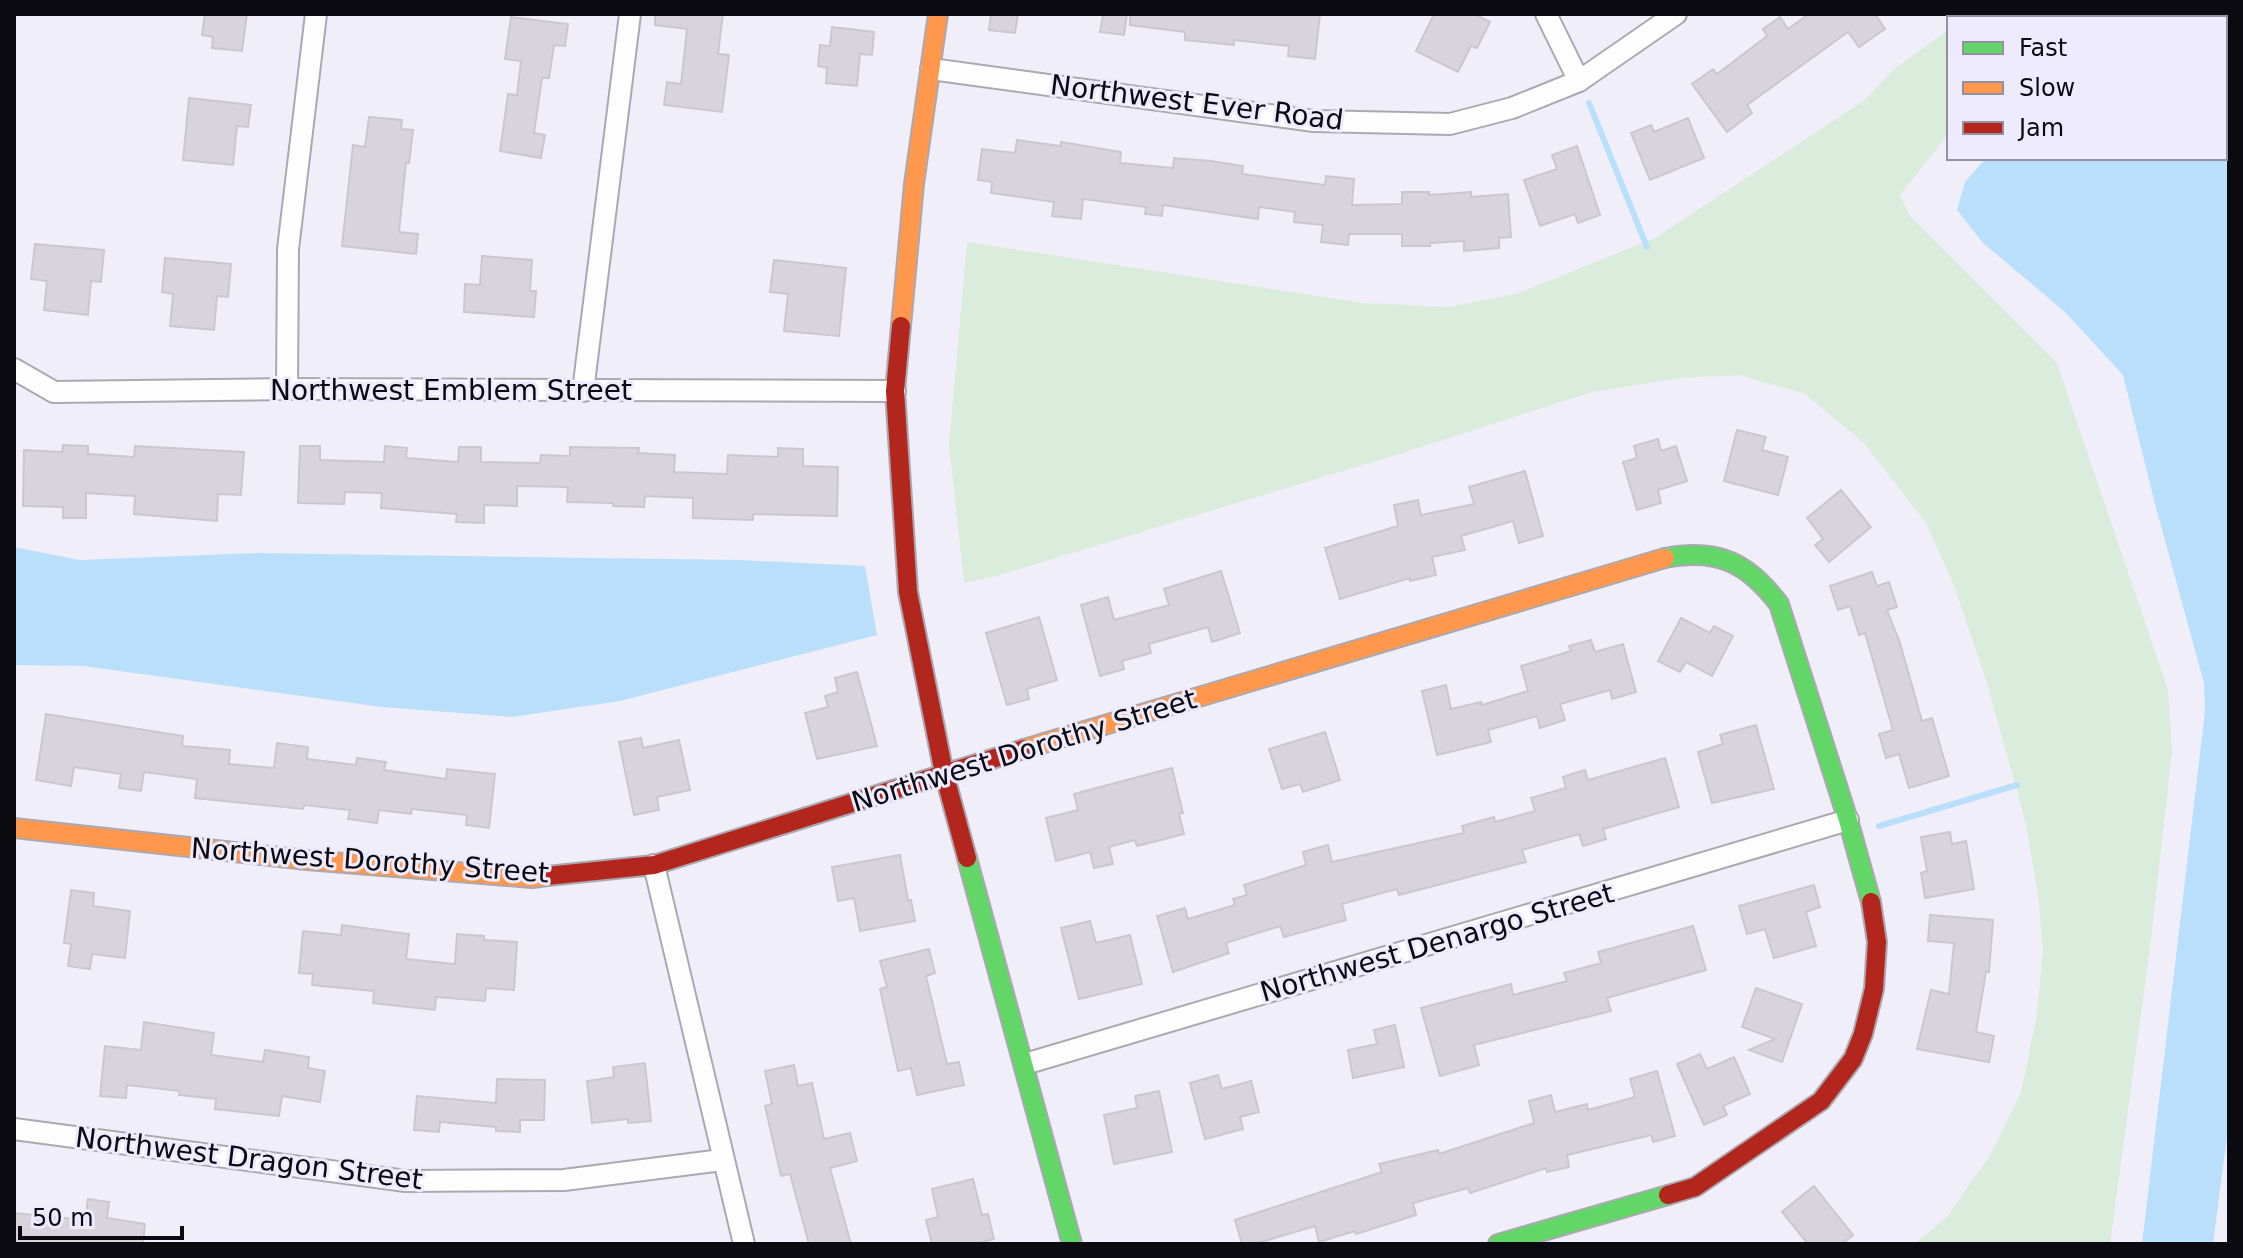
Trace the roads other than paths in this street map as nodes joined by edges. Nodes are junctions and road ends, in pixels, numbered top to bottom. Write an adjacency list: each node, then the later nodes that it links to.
1 (316, 14): 9 (street)
2 (630, 14): 10 (street)
3 (938, 14): 6 (street)
4 (1546, 14): 7 (street)
5 (1676, 14): 7 (street, Northwest Ever Road)
6 (931, 69): 7 (street, Northwest Ever Road); 11 (street)
7 (1579, 81)
8 (14, 369): 9 (street, Northwest Emblem Street)
9 (287, 389): 10 (street, Northwest Emblem Street)
10 (583, 391): 11 (street, Northwest Emblem Street)
11 (895, 391): 12 (street)
12 (944, 773): 13 (street, Northwest Dorothy Street); 15 (street, Northwest Dorothy Street); 16 (street)
13 (1848, 820): 16 (street, Northwest Denargo Street); 21 (street, Northwest Dorothy Street)
14 (14, 828): 15 (street, Northwest Dorothy Street)
15 (654, 865): 18 (street)
16 (1025, 1064): 20 (street)
17 (14, 1129): 18 (street, Northwest Dragon Street)
18 (722, 1160): 19 (street)
19 (744, 1244)
20 (1072, 1244)
21 (1498, 1244)

